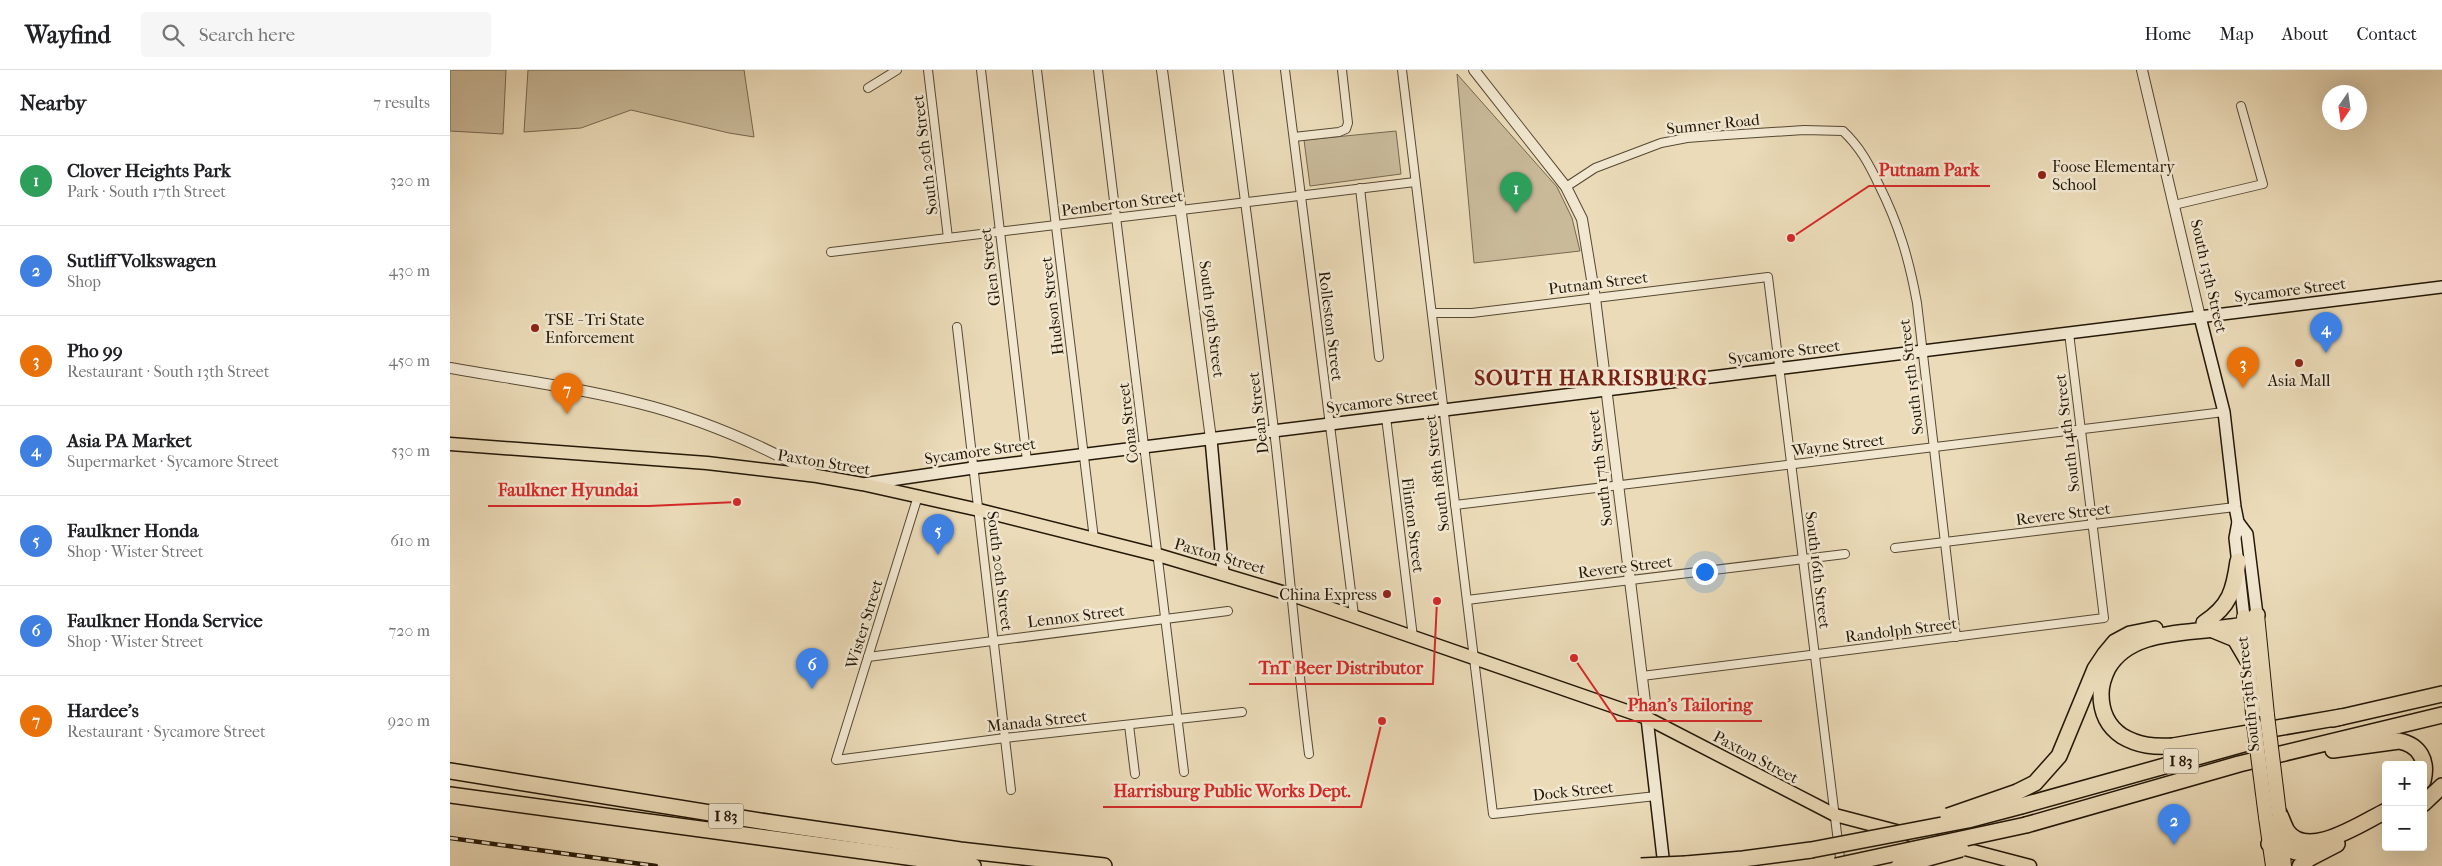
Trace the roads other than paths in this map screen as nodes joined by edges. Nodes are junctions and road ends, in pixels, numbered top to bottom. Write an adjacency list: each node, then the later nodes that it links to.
1 (897, 70): 13 (street)
2 (928, 70): 27 (street, South 20th Street)
3 (981, 70): 26 (street, Glen Street)
4 (1037, 70): 25 (street, Hudson Street)
5 (1098, 70): 24 (street, Cona Street)
6 (1162, 70): 23 (street, South 19th Street)
7 (1228, 70): 21 (street, Dean Street)
8 (1285, 70): 16 (street, Rolleston Street)
9 (1342, 70): 16 (street)
10 (1402, 70): 17 (street, South 18th Street)
11 (1474, 70): 18 (street, South 17th Street)
12 (2142, 70): 22 (street, South 13th Street)
13 (868, 88)
14 (2241, 106): 22 (street)
15 (1843, 131): 18 (street, Sumner Road); 36 (street, South 15th Street)
16 (1294, 137): 20 (street, Rolleston Street)
17 (1415, 182): 19 (street, Pemberton Street); 32 (street, South 18th Street)
18 (1566, 187): 31 (street, South 17th Street)
19 (1360, 188): 20 (street, Pemberton Street); 37 (street)
20 (1301, 195): 21 (street, Pemberton Street); 44 (street, Rolleston Street)
21 (1244, 202): 23 (street, Pemberton Street); 46 (street, Dean Street)
22 (2174, 205): 33 (street, South 13th Street)
23 (1181, 210): 24 (street, Pemberton Street); 47 (street, South 19th Street)
24 (1116, 218): 25 (street, Pemberton Street); 49 (street, Cona Street)
25 (1056, 225): 26 (street, Pemberton Street); 51 (street, Hudson Street)
26 (999, 232): 27 (street, Pemberton Street); 52 (street, Glen Street)
27 (948, 238): 28 (street, Pemberton Street)
28 (831, 252)
29 (1768, 277): 31 (street, Putnam Street); 39 (street, South 16th Street)
30 (2442, 287): 33 (main road, Sycamore Street)
31 (1595, 298): 32 (street, Putnam Street); 40 (street, South 17th Street)
32 (1432, 313): 41 (street, South 18th Street)
33 (2200, 317): 35 (main road, Sycamore Street); 42 (main road, South 13th Street)
34 (957, 327): 54 (street, South 20th Street)
35 (2069, 333): 36 (main road, Sycamore Street); 45 (street, South 14th Street)
36 (1921, 351): 39 (main road, Sycamore Street); 50 (street, South 15th Street)
37 (1379, 357)
38 (450, 368): 55 (street)
39 (1780, 368): 40 (main road, Sycamore Street); 53 (street, South 16th Street)
40 (1606, 390): 41 (main road, Sycamore Street); 57 (street, South 17th Street)
41 (1443, 410): 43 (main road, Sycamore Street); 59 (street, South 18th Street)
42 (2224, 412): 45 (street, Wayne Street); 60 (main road, South 13th Street)
43 (1386, 417): 44 (main road, Sycamore Street); 81 (street, Flinton Street)
44 (1330, 424): 46 (main road, Sycamore Street); 76 (street, Rolleston Street)
45 (2080, 429): 50 (street, Wayne Street); 63 (street, South 14th Street)
46 (1274, 431): 47 (main road, Sycamore Street); 73 (street, Dean Street)
47 (1211, 438): 49 (main road, Sycamore Street); 71 (main road, South 19th Street)
48 (450, 444): 55 (main road, Paxton Street)
49 (1145, 446): 51 (main road, Sycamore Street); 68 (street, Cona Street)
50 (1933, 447): 53 (street, Wayne Street); 65 (street, South 15th Street)
51 (1084, 454): 52 (main road, Sycamore Street); 64 (street, Hudson Street)
52 (1027, 461): 54 (main road, Sycamore Street)
53 (1791, 464): 57 (street, Wayne Street); 69 (street, South 16th Street)
54 (973, 468): 56 (main road, Sycamore Street); 61 (street, South 20th Street)
55 (817, 476): 56 (main road, Paxton Street)
56 (862, 484): 58 (main road, Paxton Street)
57 (1618, 486): 59 (street, Wayne Street); 72 (street, South 17th Street)
58 (918, 496): 61 (main road, Paxton Street); 85 (street, Wister Street)
59 (1455, 506): 74 (street, South 18th Street)
60 (2235, 507): 62 (main road, South 13th Street); 63 (street, Revere Street)
61 (979, 510): 64 (main road, Paxton Street); 83 (street, South 20th Street)
62 (2238, 522): 70 (main road, South 13th Street); 79 (main road, South 13th Street)
63 (2092, 524): 65 (street, Revere Street); 77 (street, South 14th Street)
64 (1094, 539): 68 (main road, Paxton Street)
65 (1945, 542): 66 (street, Revere Street); 82 (street, South 15th Street)
66 (1895, 548)
67 (1845, 554): 69 (street, Revere Street)
68 (1158, 555): 71 (main road, Paxton Street); 78 (street, Cona Street)
69 (1803, 559): 72 (street, Revere Street); 84 (street, South 16th Street)
70 (2238, 561): 79 (main road, South 13th Street); 80 (highway)
71 (1223, 573): 73 (main road, Paxton Street)
72 (1630, 580): 74 (street, Revere Street); 88 (street, South 17th Street)
73 (1292, 595): 76 (main road, Paxton Street); 98 (street, Dean Street)
74 (1467, 600): 86 (street, South 18th Street)
75 (1228, 612): 78 (street, Lennox Street)
76 (1354, 615): 81 (main road, Paxton Street)
77 (2104, 618): 82 (street, Randolph Street)
78 (1166, 619): 83 (street, Lennox Street); 95 (street, Cona Street)
79 (2249, 619): 80 (highway); 87 (highway, South 13th Street); 89 (highway, South 13th Street)
80 (2208, 626): 87 (highway); 93 (highway); 109 (highway)
81 (1413, 637): 86 (main road, Paxton Street)
82 (1956, 637): 84 (street, Randolph Street)
83 (995, 640): 85 (street, Lennox Street); 97 (street, South 20th Street)
84 (1815, 655): 88 (street, Randolph Street); 113 (street, South 16th Street)
85 (868, 657): 99 (street, Wister Street)
86 (1474, 658): 94 (main road, Paxton Street); 112 (street, South 18th Street)
87 (2248, 661): 89 (highway, South 13th Street)
88 (1642, 676): 94 (street, South 17th Street)
89 (2257, 690): 114 (highway, South 13th Street, bridge)
90 (2442, 694): 93 (highway, I 83)
91 (1242, 712): 95 (street, Manada Street)
92 (2442, 715): 101 (highway, I 83)
93 (2341, 717): 109 (highway, I 83)
94 (1647, 718): 108 (main road, South 17th Street); 113 (main road, Paxton Street)
95 (1178, 720): 96 (street, Manada Street); 103 (street, Cona Street)
96 (1129, 725): 97 (street, Manada Street); 104 (street)
97 (1005, 738): 99 (street, Manada Street); 106 (street, South 20th Street)
98 (1309, 754)
99 (836, 760)
100 (2423, 761): 101 (highway)
101 (2239, 764): 116 (highway, I 83)
102 (450, 771): 120 (highway, I 83)
103 (1184, 772)
104 (1135, 774)
105 (2442, 786): 110 (highway)
106 (1011, 790)
107 (450, 795): 119 (highway, I 83)
108 (1656, 796): 112 (street, Dock Street); 122 (main road, South 17th Street)
109 (2019, 799): 121 (highway, I 83, bridge)
110 (2427, 800)
111 (2382, 813): 114 (highway)
112 (1493, 814)
113 (1835, 815): 124 (street, South 16th Street); 126 (main road, Paxton Street)
114 (2272, 815): 117 (highway, South 13th Street)
115 (2382, 824): 118 (highway)
116 (2026, 825): 123 (highway, I 83, bridge); 125 (highway, bridge)
117 (2276, 847): 118 (highway); 127 (highway, South 13th Street); 128 (highway, South 13th Street)
118 (2332, 847): 129 (highway)
119 (973, 866)
120 (1104, 866)
121 (1640, 866)
122 (1664, 866)
123 (1836, 866)
124 (1841, 866)
125 (1900, 866)
126 (2030, 866)
127 (2273, 866)
128 (2284, 866)
129 (2300, 866)

